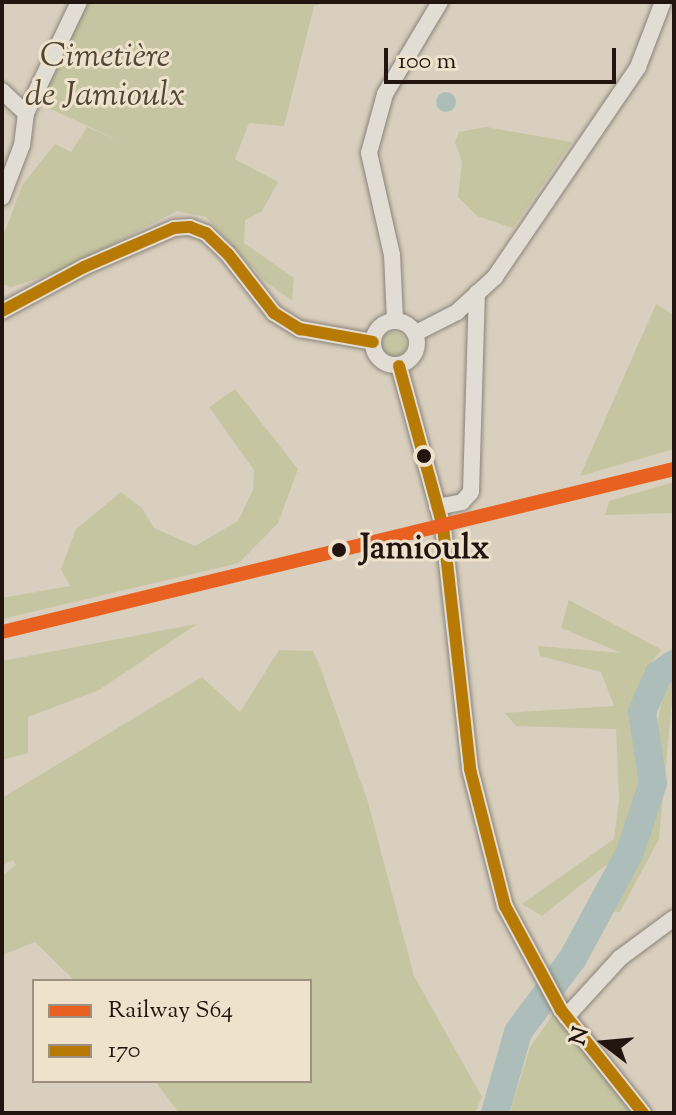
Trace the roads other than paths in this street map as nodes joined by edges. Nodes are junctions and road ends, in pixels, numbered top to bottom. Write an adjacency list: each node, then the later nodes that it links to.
1 (79, 2): 5 (street)
2 (440, 2): 9 (street)
3 (663, 2): 7 (street)
4 (2, 91): 5 (street)
5 (26, 113): 6 (street)
6 (2, 197)
7 (477, 293): 10 (street); 13 (street)
8 (2, 311): 11 (street)
9 (395, 320): 10 (street); 11 (street)
10 (416, 333): 12 (street)
11 (373, 342): 12 (street)
12 (399, 366): 13 (street)
13 (437, 507): 15 (street)
14 (674, 918): 15 (street)
15 (563, 1013): 16 (street)
16 (643, 1113)

